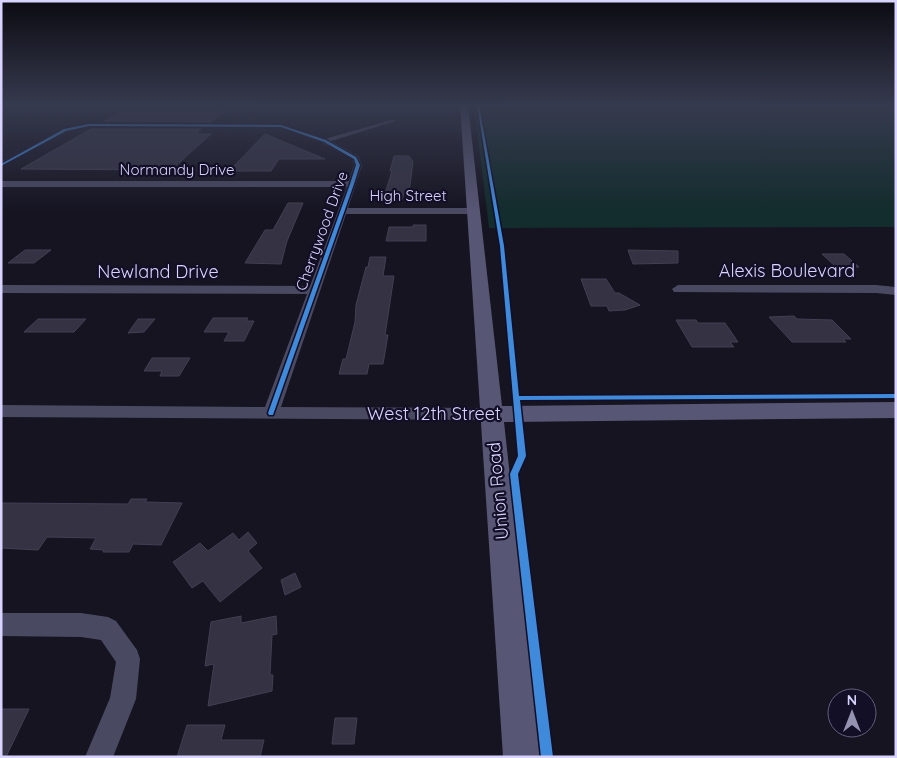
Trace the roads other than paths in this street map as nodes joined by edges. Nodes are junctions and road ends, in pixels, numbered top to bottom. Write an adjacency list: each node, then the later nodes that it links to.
1 (46, 140): 4 (street, Cherrywood Drive)
2 (467, 140): 8 (main road, Union Road)
3 (325, 141): 6 (street, Cherrywood Drive)
4 (1, 165)
5 (1, 184): 6 (street, Normandy Drive)
6 (352, 184): 7 (street, Cherrywood Drive)
7 (343, 211): 8 (street, High Street); 11 (street, Cherrywood Drive)
8 (474, 212): 16 (main road, Union Road)
9 (1, 289): 11 (street, Newland Drive)
10 (678, 289): 12 (street, Alexis Boulevard)
11 (314, 290): 15 (street, Cherrywood Drive)
12 (896, 291)
13 (896, 410): 16 (main road, West 12th Street)
14 (1, 411): 15 (street, West 12th Street)
15 (271, 414): 16 (street, West 12th Street)
16 (491, 414): 19 (main road, Union Road)
17 (1, 624): 18 (street)
18 (99, 757)
19 (522, 757)

